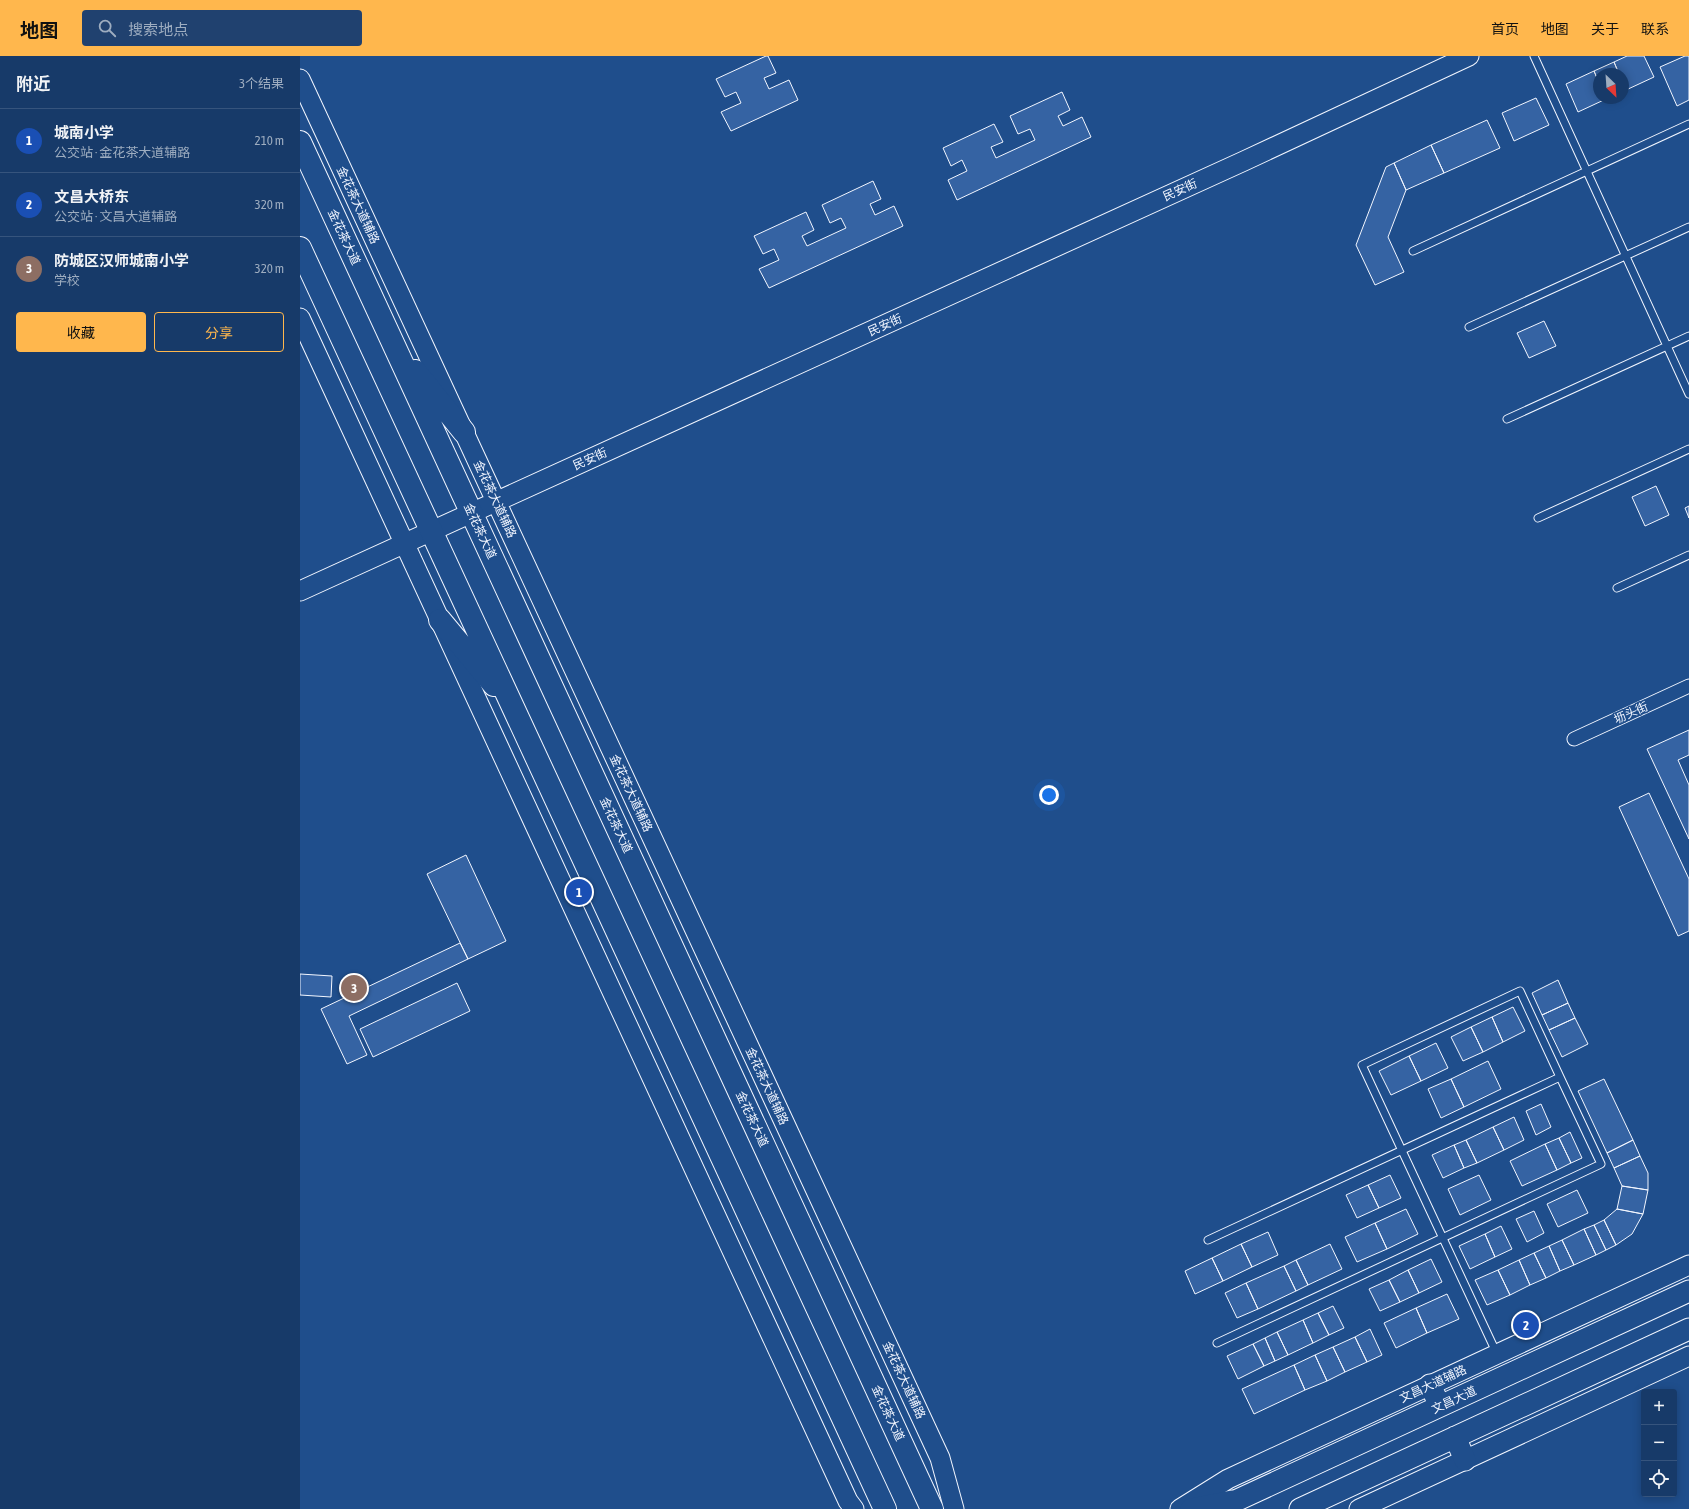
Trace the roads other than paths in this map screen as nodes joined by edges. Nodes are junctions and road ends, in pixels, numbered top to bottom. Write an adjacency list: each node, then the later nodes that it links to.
1 (1469, 56): 20 (street, 民安街)
2 (1534, 56): 6 (lane)
3 (300, 79): 18 (street, 金花茶大道辅路)
4 (1689, 124): 6 (lane)
5 (300, 142): 14 (highway, 金花茶大道)
6 (1587, 171): 9 (lane); 10 (lane)
7 (1689, 227): 10 (lane)
8 (300, 248): 23 (highway)
9 (1413, 251)
10 (1626, 256): 12 (lane); 15 (lane)
11 (300, 318): 24 (street)
12 (1469, 327)
13 (1689, 336): 15 (lane)
14 (393, 343): 18 (highway); 21 (highway, 金花茶大道)
15 (1667, 346): 16 (lane); 17 (lane)
16 (1689, 394)
17 (1507, 419)
18 (464, 432): 20 (street, 金花茶大道辅路)
19 (1689, 449): 22 (lane)
20 (496, 501): 21 (street, 民安街); 52 (street, 金花茶大道辅路)
21 (471, 512): 23 (street, 民安街); 46 (highway, 金花茶大道)
22 (1538, 518)
23 (431, 531): 24 (street, 民安街); 30 (highway)
24 (404, 544): 27 (street, 民安街); 28 (street)
25 (1689, 555): 26 (lane)
26 (1616, 588)
27 (300, 591)
28 (440, 620): 30 (highway); 49 (street)
29 (1689, 686): 31 (street, 坜头街)
30 (514, 709): 48 (highway)
31 (1574, 739)
32 (1560, 1077): 33 (lane); 33 (lane); 34 (lane)
33 (1402, 1150): 34 (lane); 35 (lane)
34 (1443, 1238): 39 (lane); 40 (lane)
35 (1208, 1240)
36 (1689, 1265): 40 (street, 文昌大道辅路)
37 (1689, 1291): 43 (main road, 文昌大道)
38 (1689, 1329): 44 (main road)
39 (1217, 1343)
40 (1497, 1354): 42 (street, 文昌大道辅路)
41 (1689, 1356): 45 (street)
42 (1430, 1385): 43 (main road); 53 (street, 文昌大道辅路)
43 (1440, 1406): 47 (main road, 文昌大道)
44 (1455, 1437): 45 (main road); 56 (main road)
45 (1465, 1460): 57 (street)
46 (919, 1480): 50 (highway, 金花茶大道); 51 (highway)
47 (1239, 1500): 54 (main road); 55 (main road, 文昌大道)
48 (881, 1505)
49 (854, 1509)
50 (932, 1509)
51 (949, 1509)
52 (954, 1509)
53 (1180, 1509)
54 (1191, 1509)
55 (1218, 1509)
56 (1300, 1509)
57 (1359, 1509)

